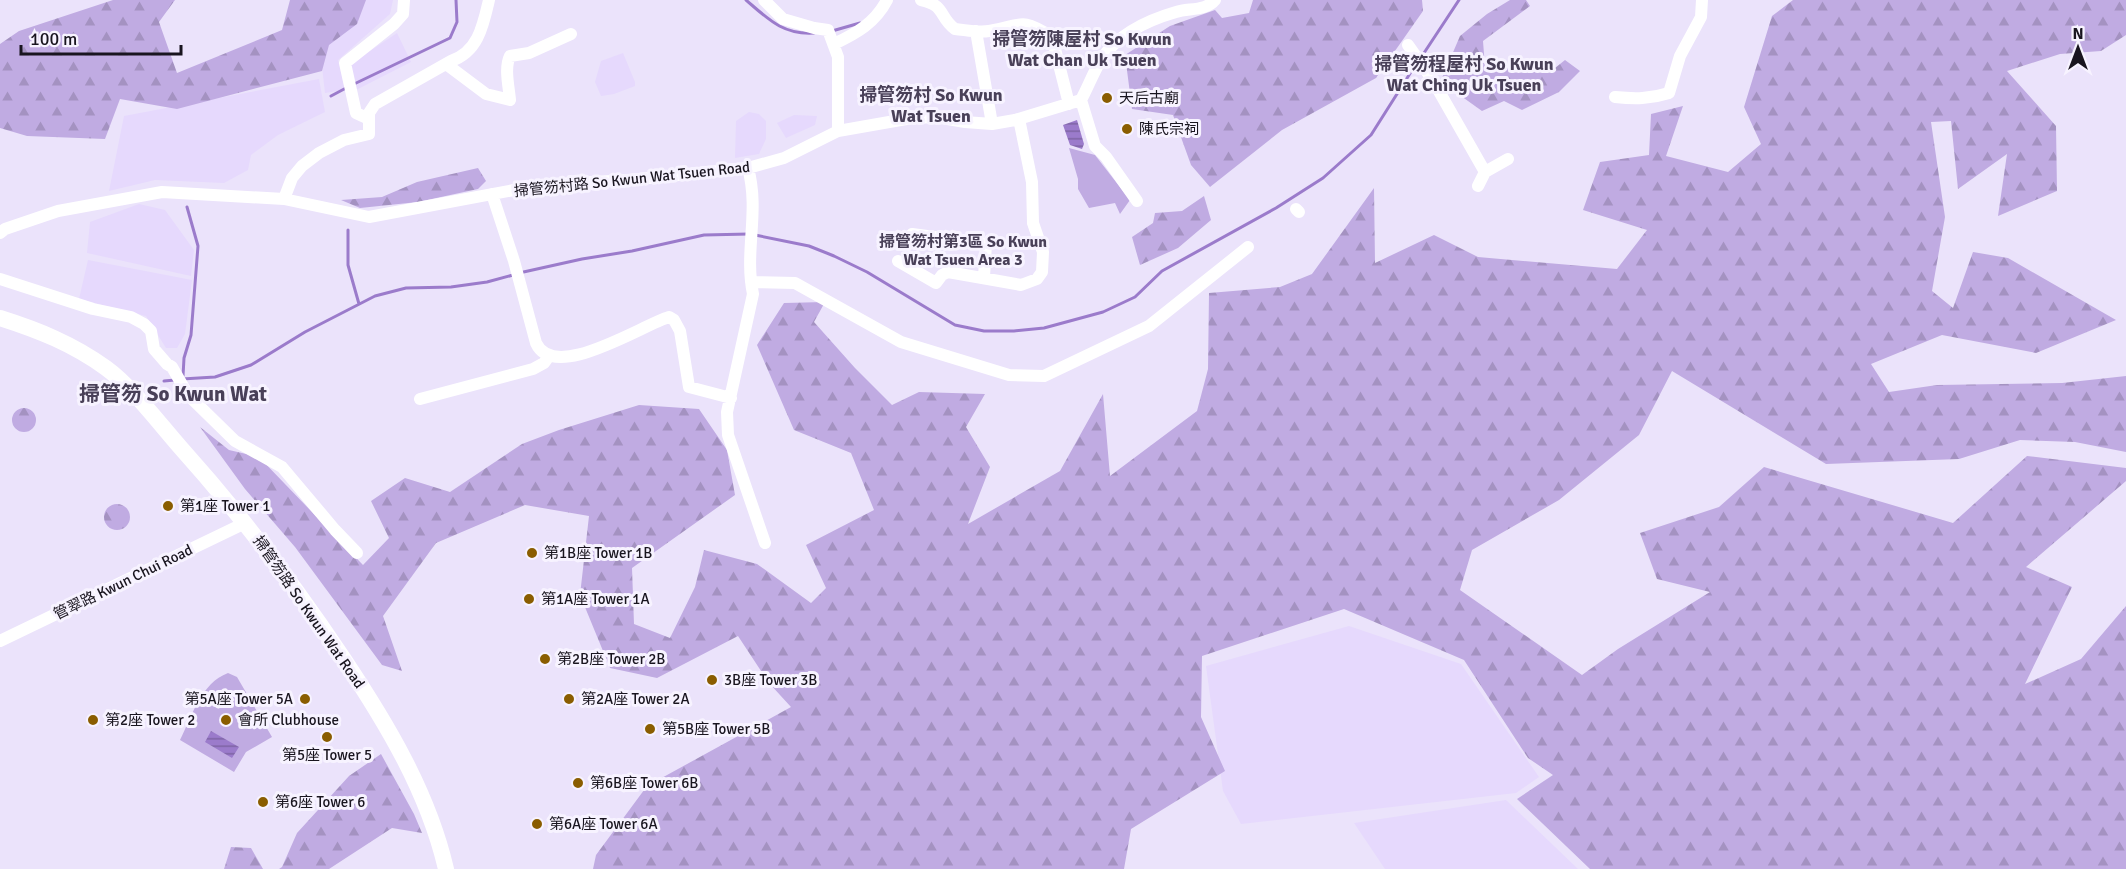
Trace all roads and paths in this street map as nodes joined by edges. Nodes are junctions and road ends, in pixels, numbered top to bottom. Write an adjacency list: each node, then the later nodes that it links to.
1 (404, 0): 15 (street)
2 (489, 0): 12 (street)
3 (764, 0): 10 (street)
4 (887, 0): 10 (street)
5 (921, 0): 8 (street)
6 (1215, 0): 14 (street)
7 (1702, 0): 13 (street)
8 (976, 32): 14 (street); 17 (street)
9 (571, 34): 12 (street)
10 (830, 36): 18 (street)
11 (1410, 48): 21 (street)
12 (446, 64): 15 (street)
13 (1615, 97)
14 (1075, 102): 16 (street, 掃管笏村路 So Kwun Wat Tsuen Road); 25 (street)
15 (369, 119): 24 (street)
16 (1019, 119): 17 (street, 掃管笏村路 So Kwun Wat Tsuen Road); 30 (street)
17 (992, 123): 18 (street, 掃管笏村路 So Kwun Wat Tsuen Road)
18 (838, 131): 20 (street, 掃管笏村路 So Kwun Wat Tsuen Road)
19 (1508, 159): 21 (street)
20 (748, 168): 23 (street, 掃管笏村路 So Kwun Wat Tsuen Road); 32 (street)
21 (1485, 172): 22 (street)
22 (1478, 186)
23 (492, 194): 24 (street, 掃管笏村路 So Kwun Wat Tsuen Road); 34 (street)
24 (284, 199): 26 (street, 掃管笏村路 So Kwun Wat Tsuen Road)
25 (1137, 201)
26 (0, 233)
27 (912, 234): 30 (street)
28 (1248, 247): 32 (street)
29 (898, 261): 30 (street)
30 (984, 278)
31 (0, 279): 39 (street)
32 (751, 282): 35 (street)
33 (0, 318): 37 (street, 掃管笏路 So Kwun Wat Road)
34 (549, 356): 35 (street); 36 (street)
35 (731, 398): 38 (street)
36 (420, 399)
37 (245, 523): 40 (street, 管翠路 Kwun Chui Road); 41 (street, 掃管笏路 So Kwun Wat Road)
38 (765, 543)
39 (357, 553)
40 (0, 641)
41 (446, 869)

